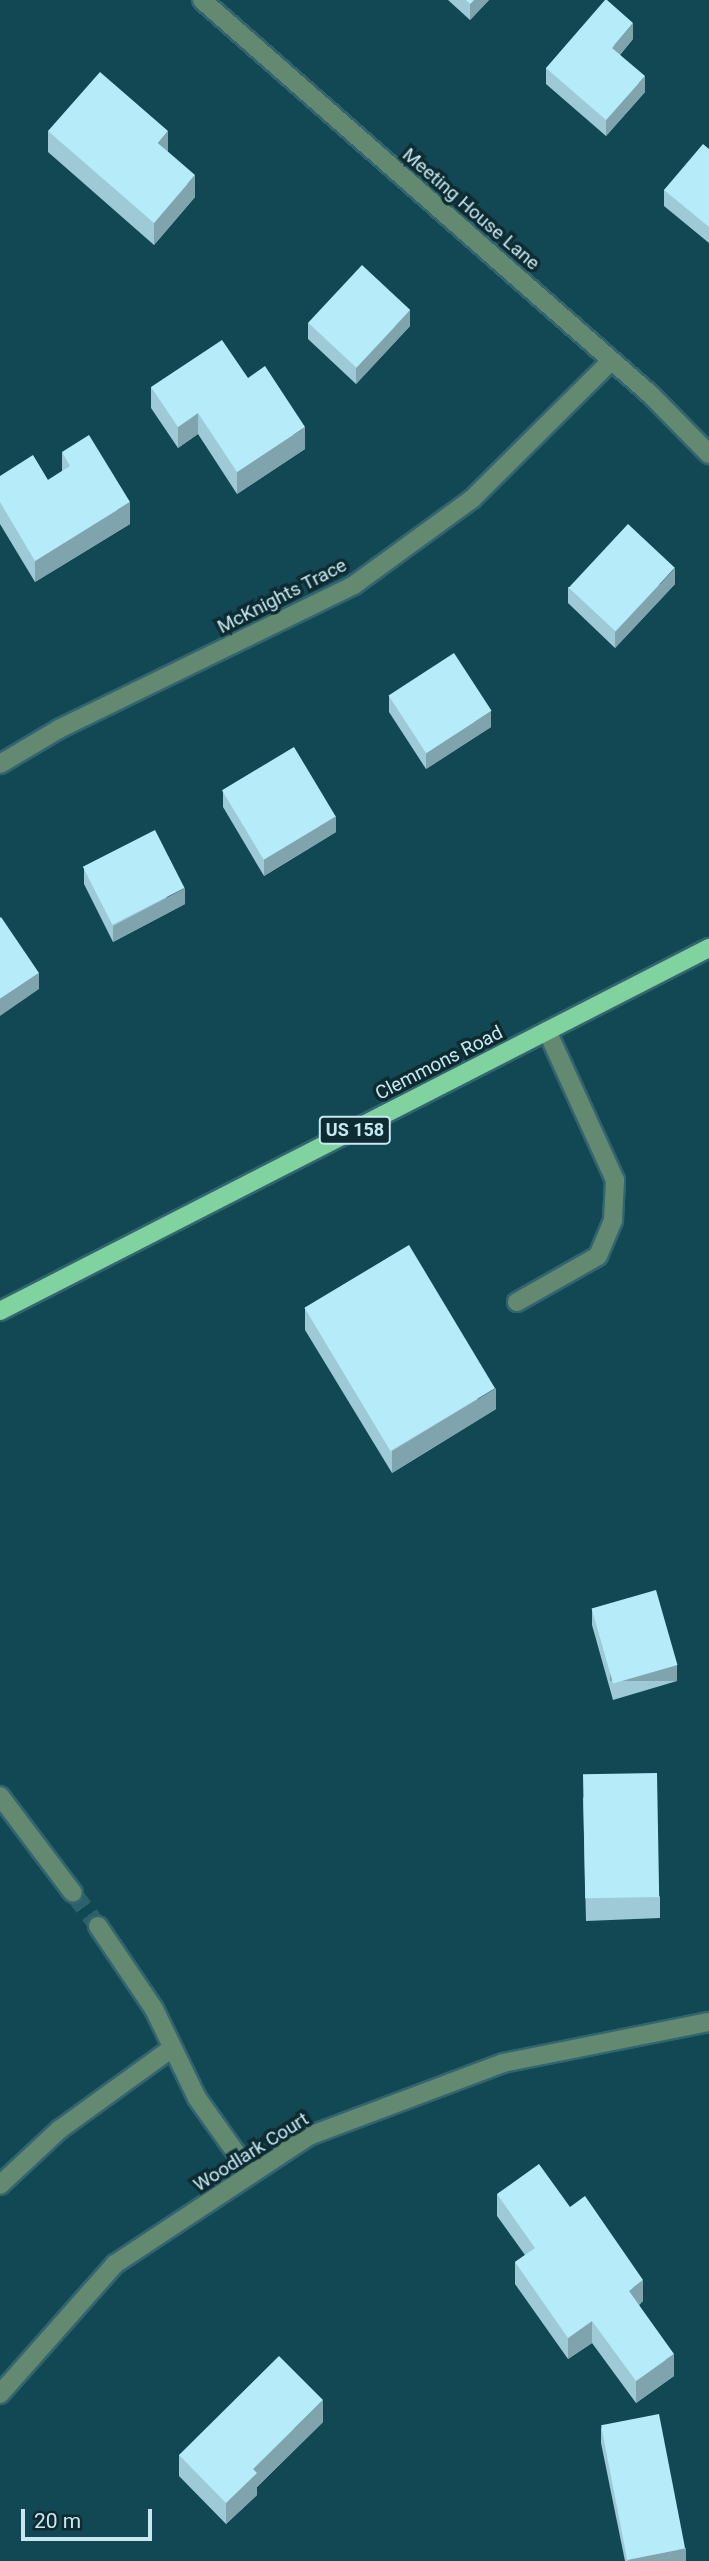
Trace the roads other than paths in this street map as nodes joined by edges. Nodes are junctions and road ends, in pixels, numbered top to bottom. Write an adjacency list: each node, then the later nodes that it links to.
1 (202, 0): 2 (street, Meeting House Lane)
2 (611, 361): 3 (street, Meeting House Lane); 4 (street, McKnights Trace)
3 (709, 454)
4 (0, 764)
5 (709, 948): 6 (main road, Clemmons Road / US 158)
6 (548, 1031): 7 (street); 8 (main road, Clemmons Road / US 158)
7 (517, 1302)
8 (0, 1311)
9 (0, 1796): 10 (street)
10 (73, 1893)
11 (98, 1926): 13 (street)
12 (709, 2022): 14 (street, Woodlark Court)
13 (171, 2049): 14 (street); 15 (street)
14 (251, 2174): 16 (street, Woodlark Court)
15 (0, 2185)
16 (0, 2394)

